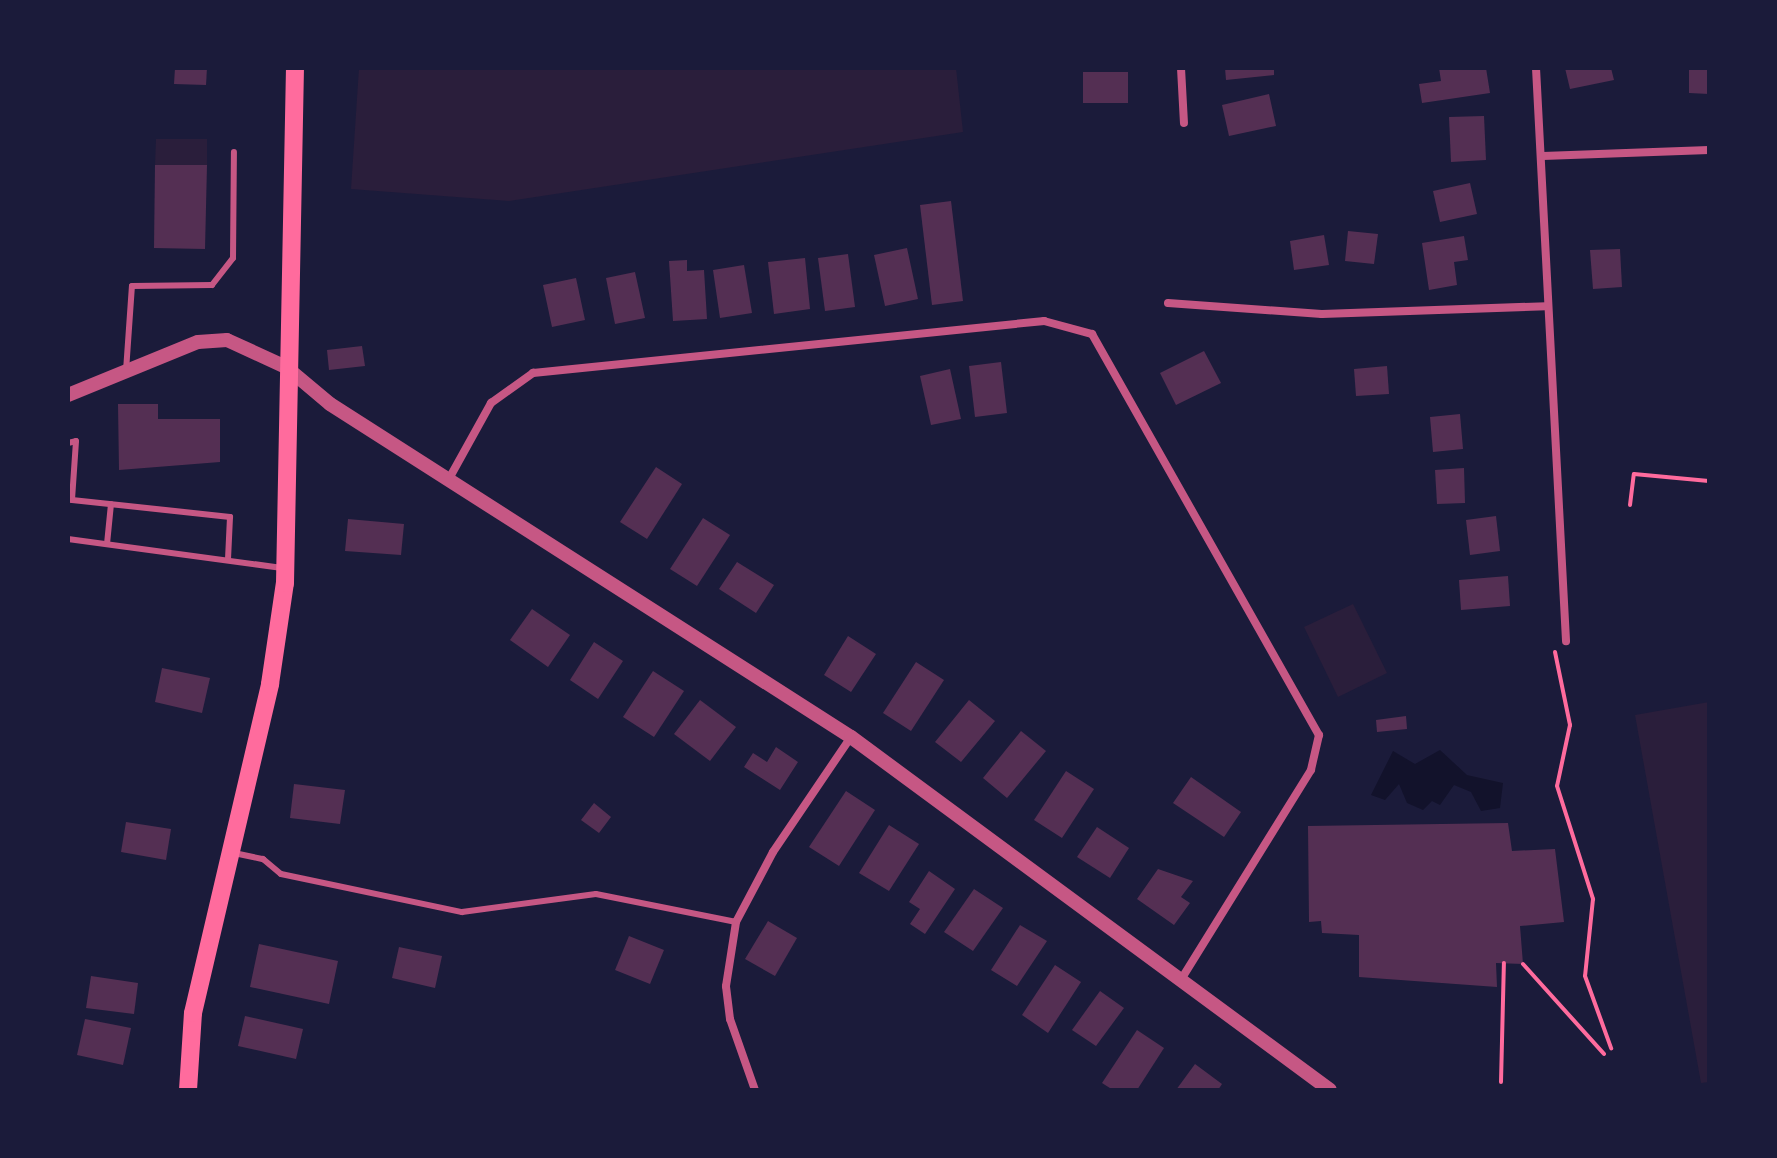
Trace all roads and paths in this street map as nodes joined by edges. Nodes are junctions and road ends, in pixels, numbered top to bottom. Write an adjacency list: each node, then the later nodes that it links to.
1 (295, 68): 10 (main road)
2 (1181, 68): 4 (street)
3 (1536, 68): 7 (street)
4 (1184, 123)
5 (1709, 150): 7 (street)
6 (234, 152): 11 (lane)
7 (1543, 156): 9 (street)
8 (1168, 303): 9 (street)
9 (1546, 306): 22 (street)
10 (286, 367): 11 (street); 14 (street); 21 (main road)
11 (126, 371): 12 (street)
12 (68, 395)
13 (68, 443): 16 (lane)
14 (450, 477): 23 (street); 28 (street)
15 (1709, 481): 17 (path)
16 (111, 504): 19 (lane); 20 (lane)
17 (1630, 505)
18 (68, 539): 19 (lane)
19 (107, 544): 20 (lane)
20 (228, 559): 21 (lane)
21 (286, 569): 24 (main road)
22 (1566, 641): 29 (path)
23 (851, 737): 25 (street); 28 (street)
24 (232, 852): 25 (lane); 32 (main road)
25 (736, 922): 33 (street)
26 (1504, 963): 31 (path)
27 (1523, 964): 30 (path)
28 (1180, 981): 34 (street)
29 (1611, 1048)
30 (1604, 1054)
31 (1501, 1082)
32 (188, 1090)
33 (755, 1090)
34 (1330, 1090)

